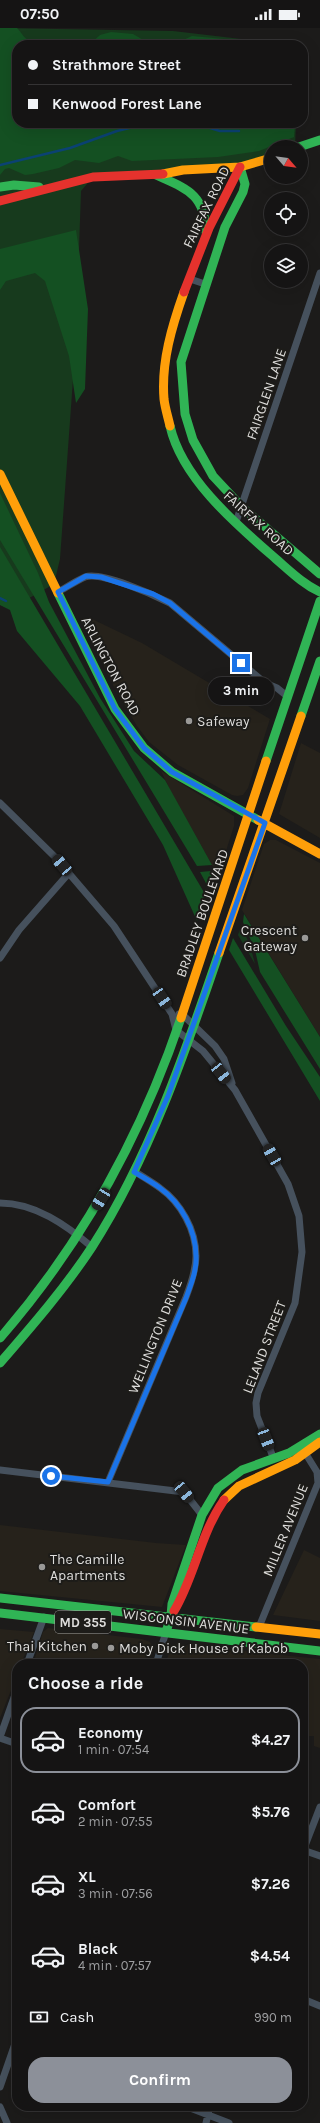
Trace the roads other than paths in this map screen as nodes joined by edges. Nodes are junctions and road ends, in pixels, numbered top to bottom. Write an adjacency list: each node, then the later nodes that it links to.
1 (320, 140): 2 (main road)
2 (308, 144)
3 (264, 160): 4 (main road)
4 (240, 167): 5 (main road); 9 (main road, FAIRFAX ROAD); 12 (main road, FAIRFAX ROAD)
5 (156, 175): 7 (main road); 9 (main road)
6 (0, 187): 7 (main road)
7 (48, 188): 8 (main road)
8 (0, 201)
9 (205, 235): 11 (main road, FAIRFAX ROAD)
10 (320, 273): 14 (street, FAIRGLEN LANE)
11 (190, 279): 12 (street); 15 (main road, FAIRFAX ROAD)
12 (205, 284): 14 (main road, FAIRFAX ROAD)
13 (0, 474): 17 (main road, ARLINGTON ROAD)
14 (242, 507): 15 (street, FAIRGLEN LANE); 16 (main road, FAIRFAX ROAD)
15 (236, 522): 18 (main road, FAIRFAX ROAD)
16 (320, 574)
17 (58, 592): 21 (street); 23 (main road, ARLINGTON ROAD)
18 (320, 592)
19 (320, 602): 21 (main road, BRADLEY BOULEVARD)
20 (320, 661): 24 (main road)
21 (287, 696): 23 (main road, BRADLEY BOULEVARD)
22 (0, 803): 26 (street, LELAND STREET)
23 (250, 815): 24 (main road, ARLINGTON ROAD); 28 (main road, BRADLEY BOULEVARD)
24 (265, 823): 25 (main road, ARLINGTON ROAD); 29 (main road)
25 (320, 854)
26 (69, 873): 27 (street); 28 (street, LELAND STREET)
27 (0, 958)
28 (177, 1014): 29 (street, LELAND STREET); 30 (main road, BRADLEY BOULEVARD)
29 (194, 1026): 31 (main road); 32 (street, LELAND STREET)
30 (176, 1030): 31 (street, LELAND STREET); 35 (main road, BRADLEY BOULEVARD)
31 (189, 1040): 32 (street, LELAND STREET); 33 (main road)
32 (235, 1090): 42 (street, LELAND STREET)
33 (134, 1172): 36 (main road); 44 (street, WELLINGTON DRIVE)
34 (0, 1203): 35 (street)
35 (78, 1236): 36 (street); 37 (main road, BRADLEY BOULEVARD)
36 (92, 1247): 38 (main road)
37 (0, 1338)
38 (0, 1363)
39 (320, 1434): 41 (main road)
40 (320, 1442): 41 (main road)
41 (303, 1450): 42 (main road); 46 (main road); 52 (street, MILLER AVENUE)
42 (273, 1457): 45 (main road)
43 (0, 1470): 44 (street)
44 (108, 1482): 47 (street)
45 (209, 1501): 46 (street); 47 (main road)
46 (215, 1512): 50 (main road)
47 (202, 1515): 50 (main road)
48 (0, 1598): 50 (main road, WISCONSIN AVENUE / MD 355)
49 (0, 1613): 51 (main road, WISCONSIN AVENUE / MD 355)
50 (171, 1616): 52 (main road, WISCONSIN AVENUE / MD 355); 53 (main road)
51 (44, 1617): 53 (main road, WISCONSIN AVENUE / MD 355); 56 (street)
52 (259, 1627): 54 (main road, WISCONSIN AVENUE / MD 355)
53 (166, 1632): 55 (main road, WISCONSIN AVENUE / MD 355); 57 (street)
54 (320, 1634)
55 (320, 1651)
56 (29, 1659)
57 (158, 1659)
58 (12, 1703): 59 (street)
59 (0, 1737): 60 (street)
60 (12, 1742)
61 (320, 1807): 62 (street)
62 (308, 1837)
63 (308, 1852): 64 (street)
64 (320, 1856)
65 (308, 2002): 66 (street)
66 (320, 2006)
67 (12, 2053): 68 (street)
68 (0, 2087)
69 (0, 2107): 73 (street)
70 (199, 2111): 72 (street)
71 (208, 2111): 72 (street)
72 (207, 2114): 74 (street); 75 (street)
73 (6, 2123)
74 (206, 2123)
75 (229, 2123)

